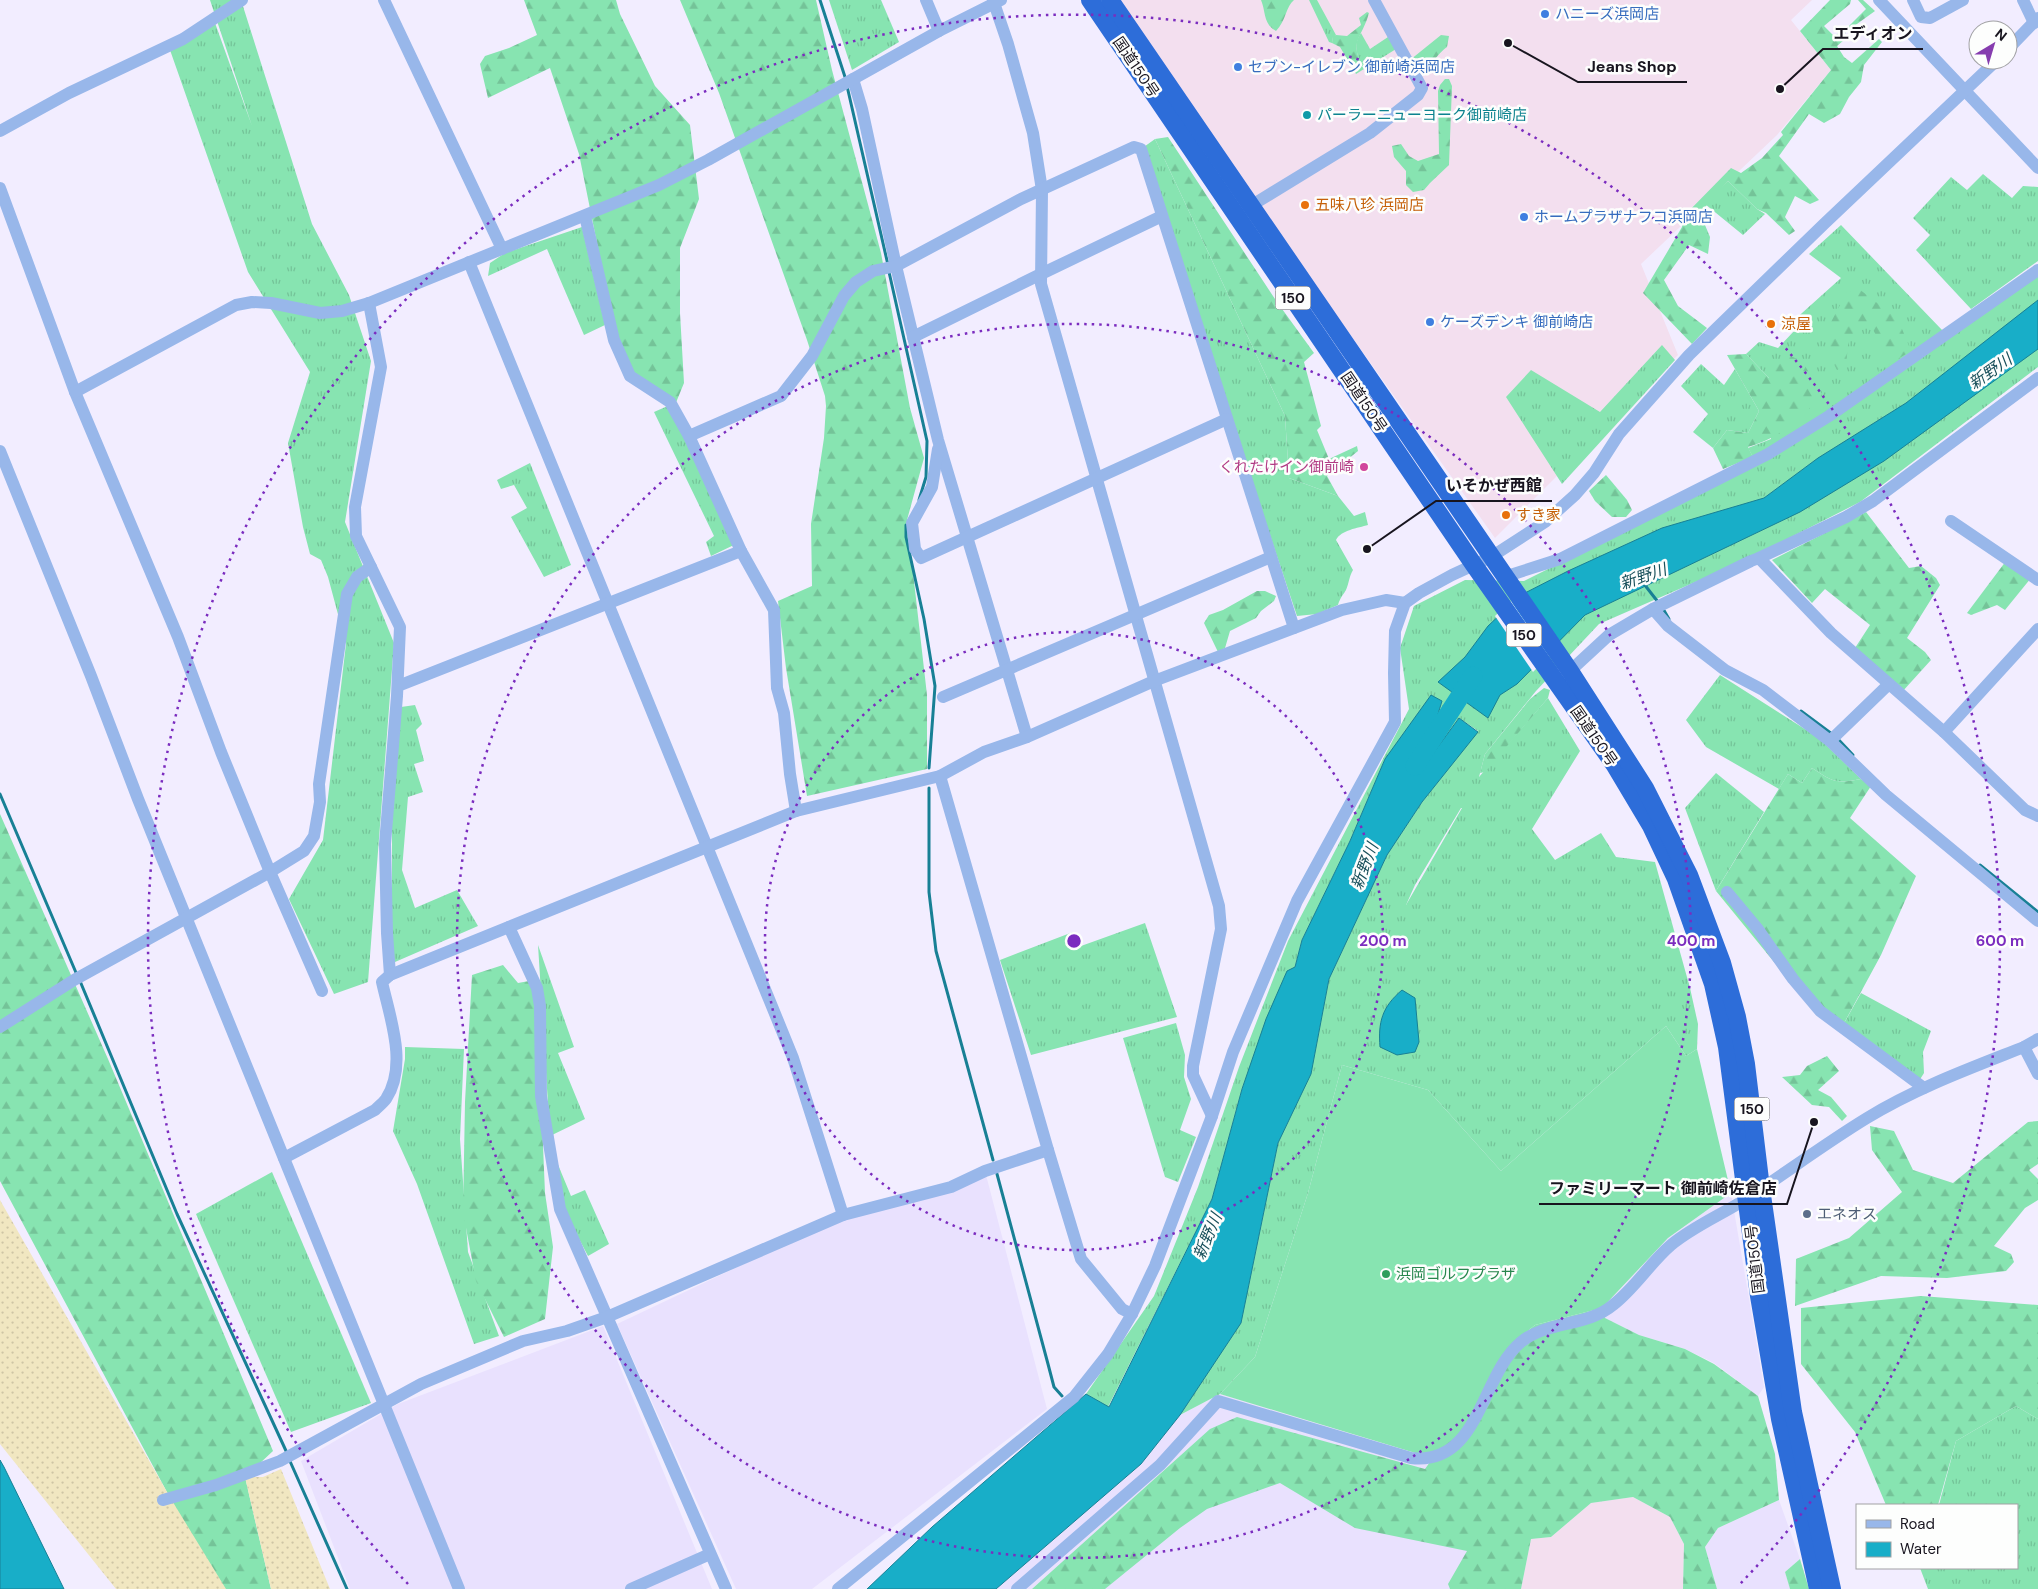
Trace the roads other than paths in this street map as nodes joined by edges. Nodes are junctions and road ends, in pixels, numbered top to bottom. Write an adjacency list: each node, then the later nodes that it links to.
1 (242, 0): 18 (street)
2 (384, 0): 25 (street)
3 (926, 0): 13 (street)
4 (1090, 0): 22 (highway, 国道150号 / 150)
5 (1110, 0): 22 (highway, 国道150号 / 150)
6 (1374, 0): 22 (street)
7 (1879, 0): 17 (street)
8 (1913, 0): 9 (street)
9 (1963, 0)
10 (2023, 0): 12 (street)
11 (996, 1): 13 (street); 21 (street)
12 (2036, 20): 14 (street)
13 (939, 31): 16 (street)
14 (2018, 39)
15 (1986, 70): 17 (street)
16 (852, 80): 23 (street); 27 (street)
17 (1965, 90): 19 (street); 43 (street)
18 (0, 131)
19 (2038, 168)
20 (0, 188): 33 (street)
21 (1042, 190): 24 (street); 27 (street); 29 (street)
22 (1244, 210): 43 (highway, 国道150号 / 150); 45 (highway, 国道150号 / 150)
23 (584, 216): 25 (street); 35 (street)
24 (1162, 216): 29 (street); 34 (street)
25 (502, 249): 26 (street)
26 (469, 262): 30 (street); 50 (street)
27 (896, 266): 31 (street); 35 (street)
28 (2038, 270): 48 (street)
29 (1041, 274): 31 (street); 38 (street)
30 (369, 303): 33 (street); 46 (street)
31 (913, 337): 36 (street)
32 (2038, 378): 44 (street)
33 (75, 392): 68 (street)
34 (1227, 419): 38 (street); 42 (street)
35 (688, 436): 41 (street)
36 (938, 440): 40 (street); 40 (street)
37 (0, 451): 70 (street)
38 (1096, 479): 40 (street); 52 (street)
39 (1950, 521): 47 (street)
40 (967, 537): 55 (street)
41 (741, 551): 50 (street); 65 (street)
42 (1272, 557): 52 (street); 53 (street)
43 (1491, 558): 45 (street); 48 (highway, 国道150号 / 150)
44 (1759, 558): 51 (street); 58 (street)
45 (1474, 565): 48 (highway, 国道150号 / 150); 49 (street)
46 (371, 567): 59 (street); 68 (street)
47 (2038, 580)
48 (1504, 586): 56 (highway, 国道150号 / 150)
49 (1405, 603): 53 (street); 80 (street)
50 (608, 604): 59 (street); 67 (street)
51 (1653, 609): 56 (street); 63 (street)
52 (1135, 615): 55 (street); 57 (street)
53 (1294, 628): 57 (street)
54 (2038, 629): 61 (street)
55 (1006, 670): 60 (street); 62 (street)
56 (1562, 670): 83 (highway, 国道150号 / 150)
57 (1154, 681): 62 (street); 80 (street)
58 (1889, 684): 61 (street); 63 (street)
59 (398, 686): 73 (street)
60 (943, 696)
61 (1944, 732): 66 (street)
62 (1027, 737): 64 (street)
63 (1830, 741): 71 (street)
64 (940, 776): 65 (street); 81 (street)
65 (796, 811): 67 (street)
66 (2036, 812)
67 (708, 846): 72 (street); 84 (street)
68 (270, 872): 70 (street); 74 (street)
69 (1727, 892): 79 (street)
70 (187, 919): 75 (street); 82 (street)
71 (2038, 921)
72 (509, 927): 73 (street); 86 (street)
73 (390, 975): 82 (street)
74 (322, 991)
75 (0, 1026)
76 (2038, 1039): 77 (street)
77 (2024, 1047): 78 (street); 79 (street)
78 (2038, 1074)
79 (1924, 1088): 83 (street)
80 (1212, 1116): 85 (street)
81 (1048, 1150): 84 (street); 85 (street)
82 (284, 1158): 87 (street)
83 (1754, 1193): 94 (street); 95 (highway, 国道150号 / 150); 96 (highway, 国道150号 / 150)
84 (843, 1216): 86 (street)
85 (1132, 1314): 93 (street)
86 (607, 1317): 87 (street); 89 (street)
87 (385, 1404): 88 (street); 90 (street)
88 (163, 1500)
89 (710, 1554): 91 (street); 92 (street)
90 (459, 1589)
91 (631, 1589)
92 (726, 1589)
93 (838, 1589)
94 (1017, 1589)
95 (1818, 1589)
96 (1832, 1589)

